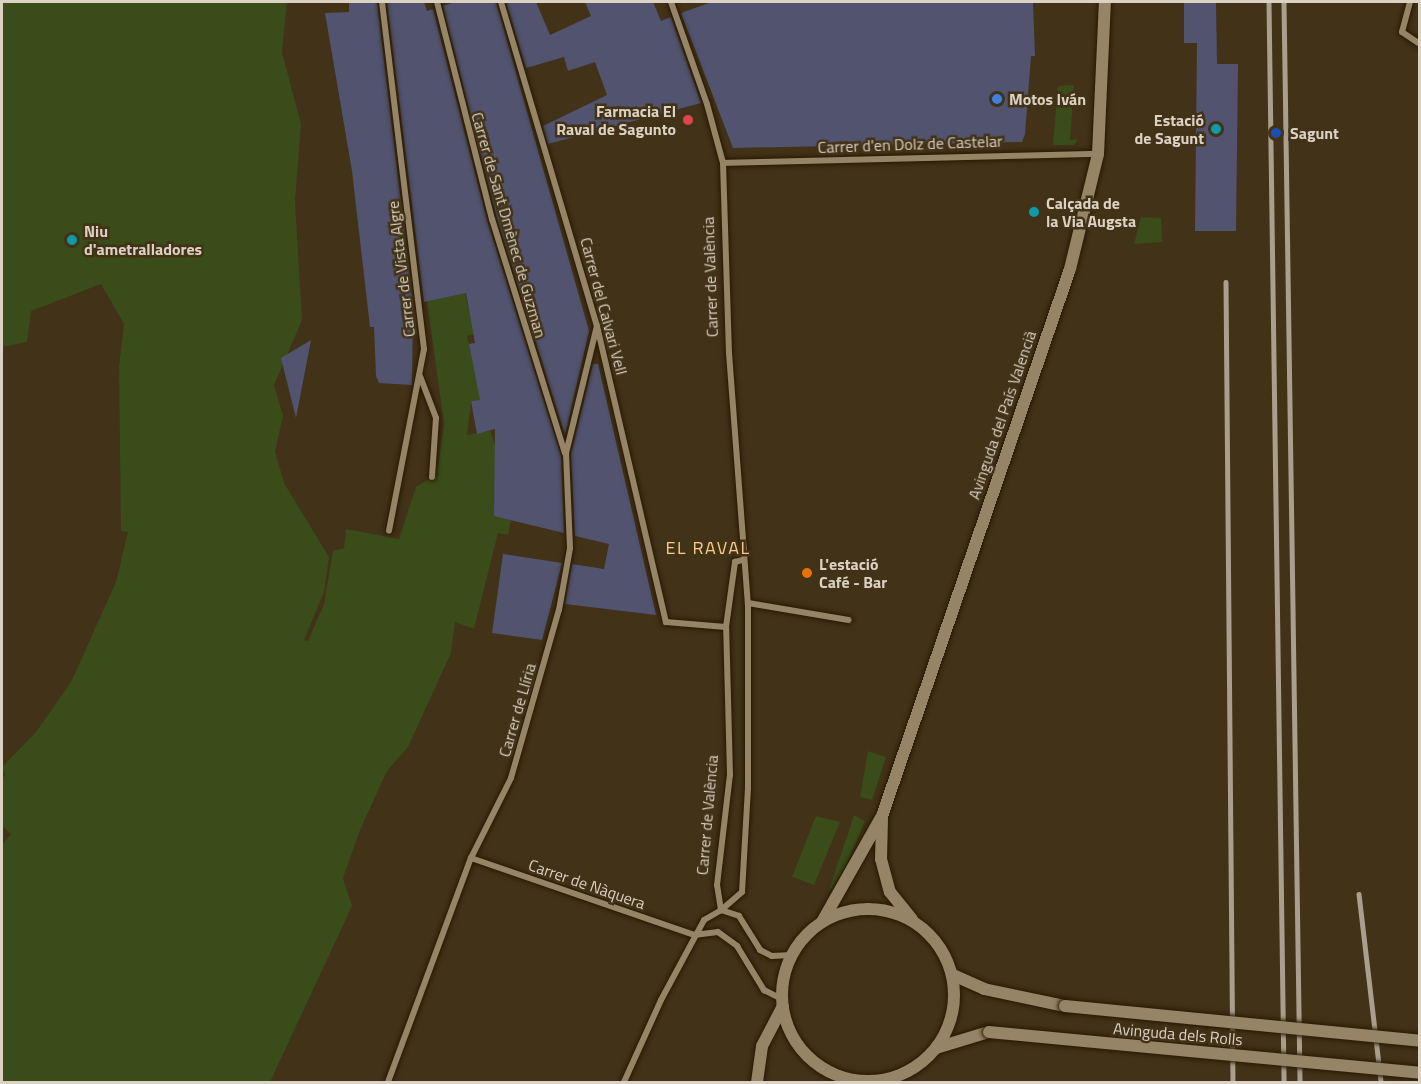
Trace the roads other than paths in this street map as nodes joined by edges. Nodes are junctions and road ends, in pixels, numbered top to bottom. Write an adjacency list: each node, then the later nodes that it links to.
1 (382, 2): 13 (street, Carrer de Vista Algre)
2 (436, 2): 14 (street, Carrer de Sant Dmènec de Guzman)
3 (501, 2): 12 (street, Carrer del Calvari Vell)
4 (671, 2): 11 (street, Carrer de València)
5 (1094, 2): 8 (main road, Avinguda del País Valencià)
6 (1105, 2): 8 (main road, Avinguda del País Valencià)
7 (1410, 2): 9 (street)
8 (1101, 15): 10 (main road, Avinguda del País Valencià)
9 (1419, 44)
10 (1098, 154): 11 (street, Carrer d'en Dolz de Castelar); 21 (main road, Avinguda del País Valencià)
11 (723, 163): 17 (street, Carrer de València)
12 (597, 326): 14 (street, Carrer de Llíria); 20 (street, Carrer del Calvari Vell)
13 (420, 375): 15 (street); 16 (street, Carrer de Vista Algre)
14 (566, 453): 22 (street, Carrer de Llíria)
15 (432, 477)
16 (389, 531)
17 (742, 560): 18 (street, Carrer de València); 20 (street, Carrer de València)
18 (748, 603): 19 (street); 23 (street, Carrer de València)
19 (849, 620)
20 (726, 627): 23 (street, Carrer de València)
21 (882, 816): 24 (main road, Avinguda del País Valencià); 25 (main road, Avinguda del País Valencià)
22 (471, 858): 26 (street, Carrer de Nàquera); 34 (street, Carrer de Llíria)
23 (721, 910): 26 (street); 27 (street)
24 (913, 920): 25 (main road); 28 (main road)
25 (822, 922): 27 (main road)
26 (694, 935): 29 (street, Carrer de Nàquera); 35 (street)
27 (792, 955): 29 (main road)
28 (953, 975): 30 (main road, Avinguda dels Rolls, bridge); 31 (main road)
29 (782, 1002): 33 (main road); 36 (main road)
30 (1419, 1041)
31 (936, 1048): 32 (main road, Avinguda dels Rolls, bridge); 33 (main road)
32 (1419, 1073)
33 (840, 1080)
34 (388, 1083)
35 (624, 1083)
36 (758, 1083)

